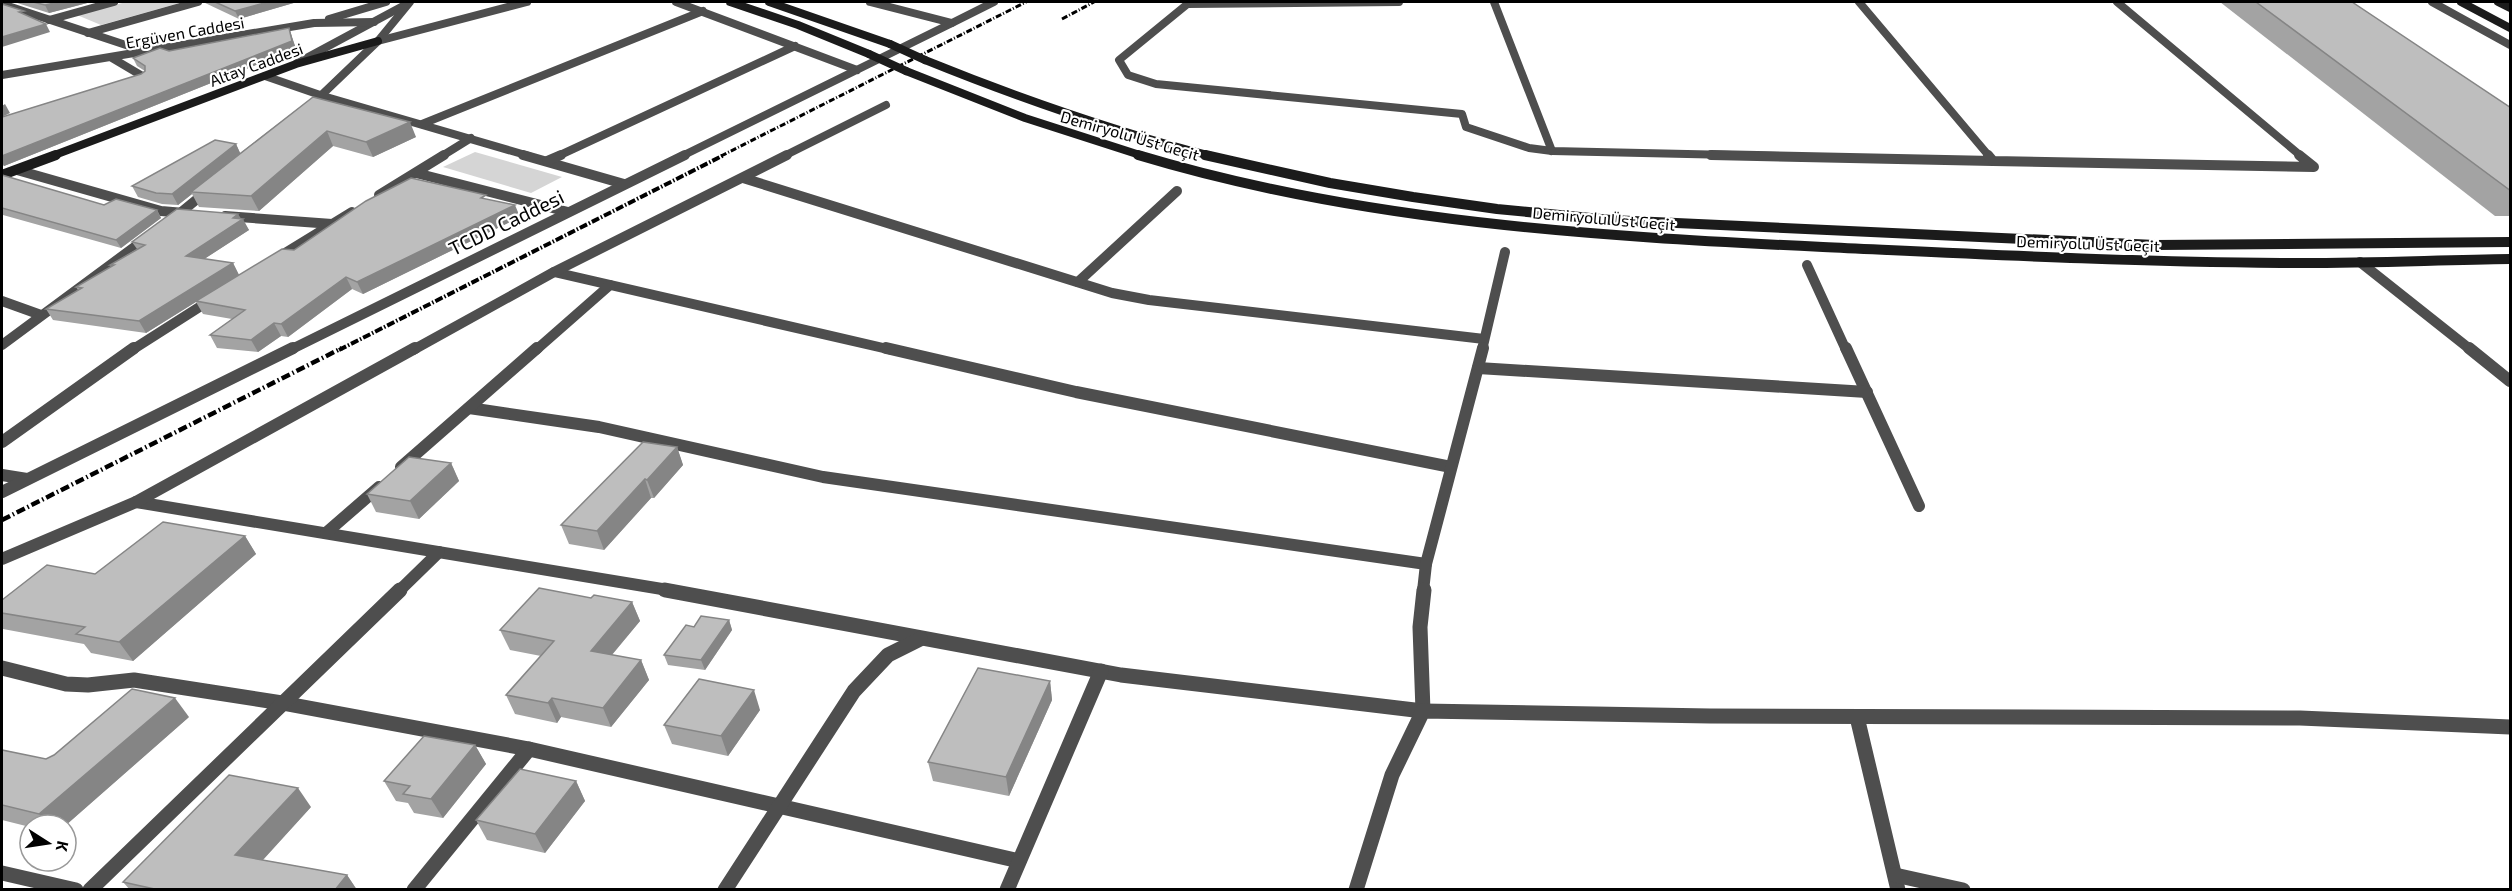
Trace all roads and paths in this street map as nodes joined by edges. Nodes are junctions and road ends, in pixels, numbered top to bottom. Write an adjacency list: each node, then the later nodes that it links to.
1 (114, 2): 24 (street)
2 (198, 2): 29 (street)
3 (361, 2): 21 (street)
4 (386, 2): 21 (street)
5 (411, 2): 25 (street); 30 (street)
6 (527, 2): 30 (street, Altay Caddesi)
7 (676, 2): 23 (street)
8 (730, 2): 65 (main road, Demiryolu Üst Geçit, bridge)
9 (769, 2): 62 (main road, Demiryolu Üst Geçit, bridge)
10 (870, 2): 26 (street)
11 (994, 2): 26 (street, TCDD Caddesi)
12 (1399, 2): 19 (street)
13 (1494, 2): 45 (street)
14 (1859, 2): 47 (street)
15 (2117, 2): 47 (street)
16 (2432, 2): 31 (street)
17 (2461, 2): 28 (main road)
18 (2498, 2): 22 (main road)
19 (1188, 3): 45 (street)
20 (2, 4): 24 (street)
21 (374, 5): 27 (street)
22 (2511, 8)
23 (703, 12): 32 (street); 43 (street)
24 (49, 20): 29 (street)
25 (374, 22): 27 (street, Ergüven Caddesi); 35 (street)
26 (952, 23): 36 (street, TCDD Caddesi)
27 (314, 24): 33 (street, Ergüven Caddesi)
28 (2511, 28)
29 (88, 33): 33 (street)
30 (378, 41): 35 (main road, Altay Caddesi); 40 (street)
31 (2511, 45)
32 (795, 46): 36 (street); 46 (street)
33 (148, 52): 34 (street, Ergüven Caddesi)
34 (112, 58): 37 (street, Ergüven Caddesi); 39 (street)
35 (296, 64): 38 (main road, Altay Caddesi)
36 (857, 70): 53 (street, TCDD Caddesi)
37 (2, 75)
38 (265, 76): 40 (street); 48 (main road, Altay Caddesi)
39 (133, 81)
40 (323, 96): 42 (street); 43 (street)
41 (886, 105): 51 (street)
42 (297, 118)
43 (422, 124): 44 (street)
44 (471, 138): 46 (street); 49 (street)
45 (1552, 151): 47 (street)
46 (547, 161): 53 (street)
47 (1993, 161)
48 (17, 170): 50 (main road, Altay Caddesi); 56 (street)
49 (416, 173): 55 (street); 59 (street)
50 (2, 175)
51 (743, 178): 68 (street); 69 (street)
52 (216, 184): 56 (street)
53 (624, 184): 55 (street, TCDD Caddesi)
54 (1177, 191): 69 (street)
55 (568, 212): 83 (street, TCDD Caddesi)
56 (181, 213): 57 (street); 60 (street)
57 (192, 214)
58 (216, 216): 59 (street)
59 (332, 224): 67 (street)
60 (162, 227)
61 (153, 234): 73 (street)
62 (2511, 242)
63 (1505, 252): 74 (street)
64 (2511, 259): 65 (main road, Demiryolu Üst Geçit)
65 (2360, 262): 77 (street)
66 (1807, 265): 78 (street)
67 (264, 267)
68 (554, 272): 70 (street); 85 (street)
69 (1078, 282): 74 (street)
70 (610, 285): 79 (street); 81 (street)
71 (225, 291): 80 (street)
72 (2, 301): 73 (street)
73 (41, 315): 75 (street)
74 (1484, 339): 76 (street)
75 (2, 345)
76 (1478, 368): 78 (street); 81 (street)
77 (2511, 381)
78 (1867, 392): 86 (street)
79 (469, 408): 87 (street); 90 (street)
80 (2, 442)
81 (1451, 467): 90 (street)
82 (2, 475): 83 (street)
83 (27, 479): 84 (street, TCDD Caddesi)
84 (2, 492)
85 (136, 502): 87 (street); 89 (street)
86 (1918, 506)
87 (326, 533): 88 (street)
88 (439, 552): 91 (street); 94 (street)
89 (2, 559)
90 (1426, 564): 95 (street)
91 (920, 639): 93 (street); 99 (street)
92 (2, 668): 94 (street)
93 (1101, 671): 95 (street); 100 (street)
94 (282, 703): 98 (street); 104 (street)
95 (1423, 711): 96 (street); 108 (street)
96 (1857, 717): 97 (street); 102 (street)
97 (2511, 727)
98 (529, 749): 99 (street); 105 (street)
99 (780, 806): 100 (street); 106 (street)
100 (1019, 861): 107 (street)
101 (2, 873): 103 (street)
102 (1897, 882): 109 (street)
103 (76, 890)
104 (90, 890)
105 (414, 890)
106 (725, 890)
107 (1007, 890)
108 (1356, 890)
109 (1963, 890)

